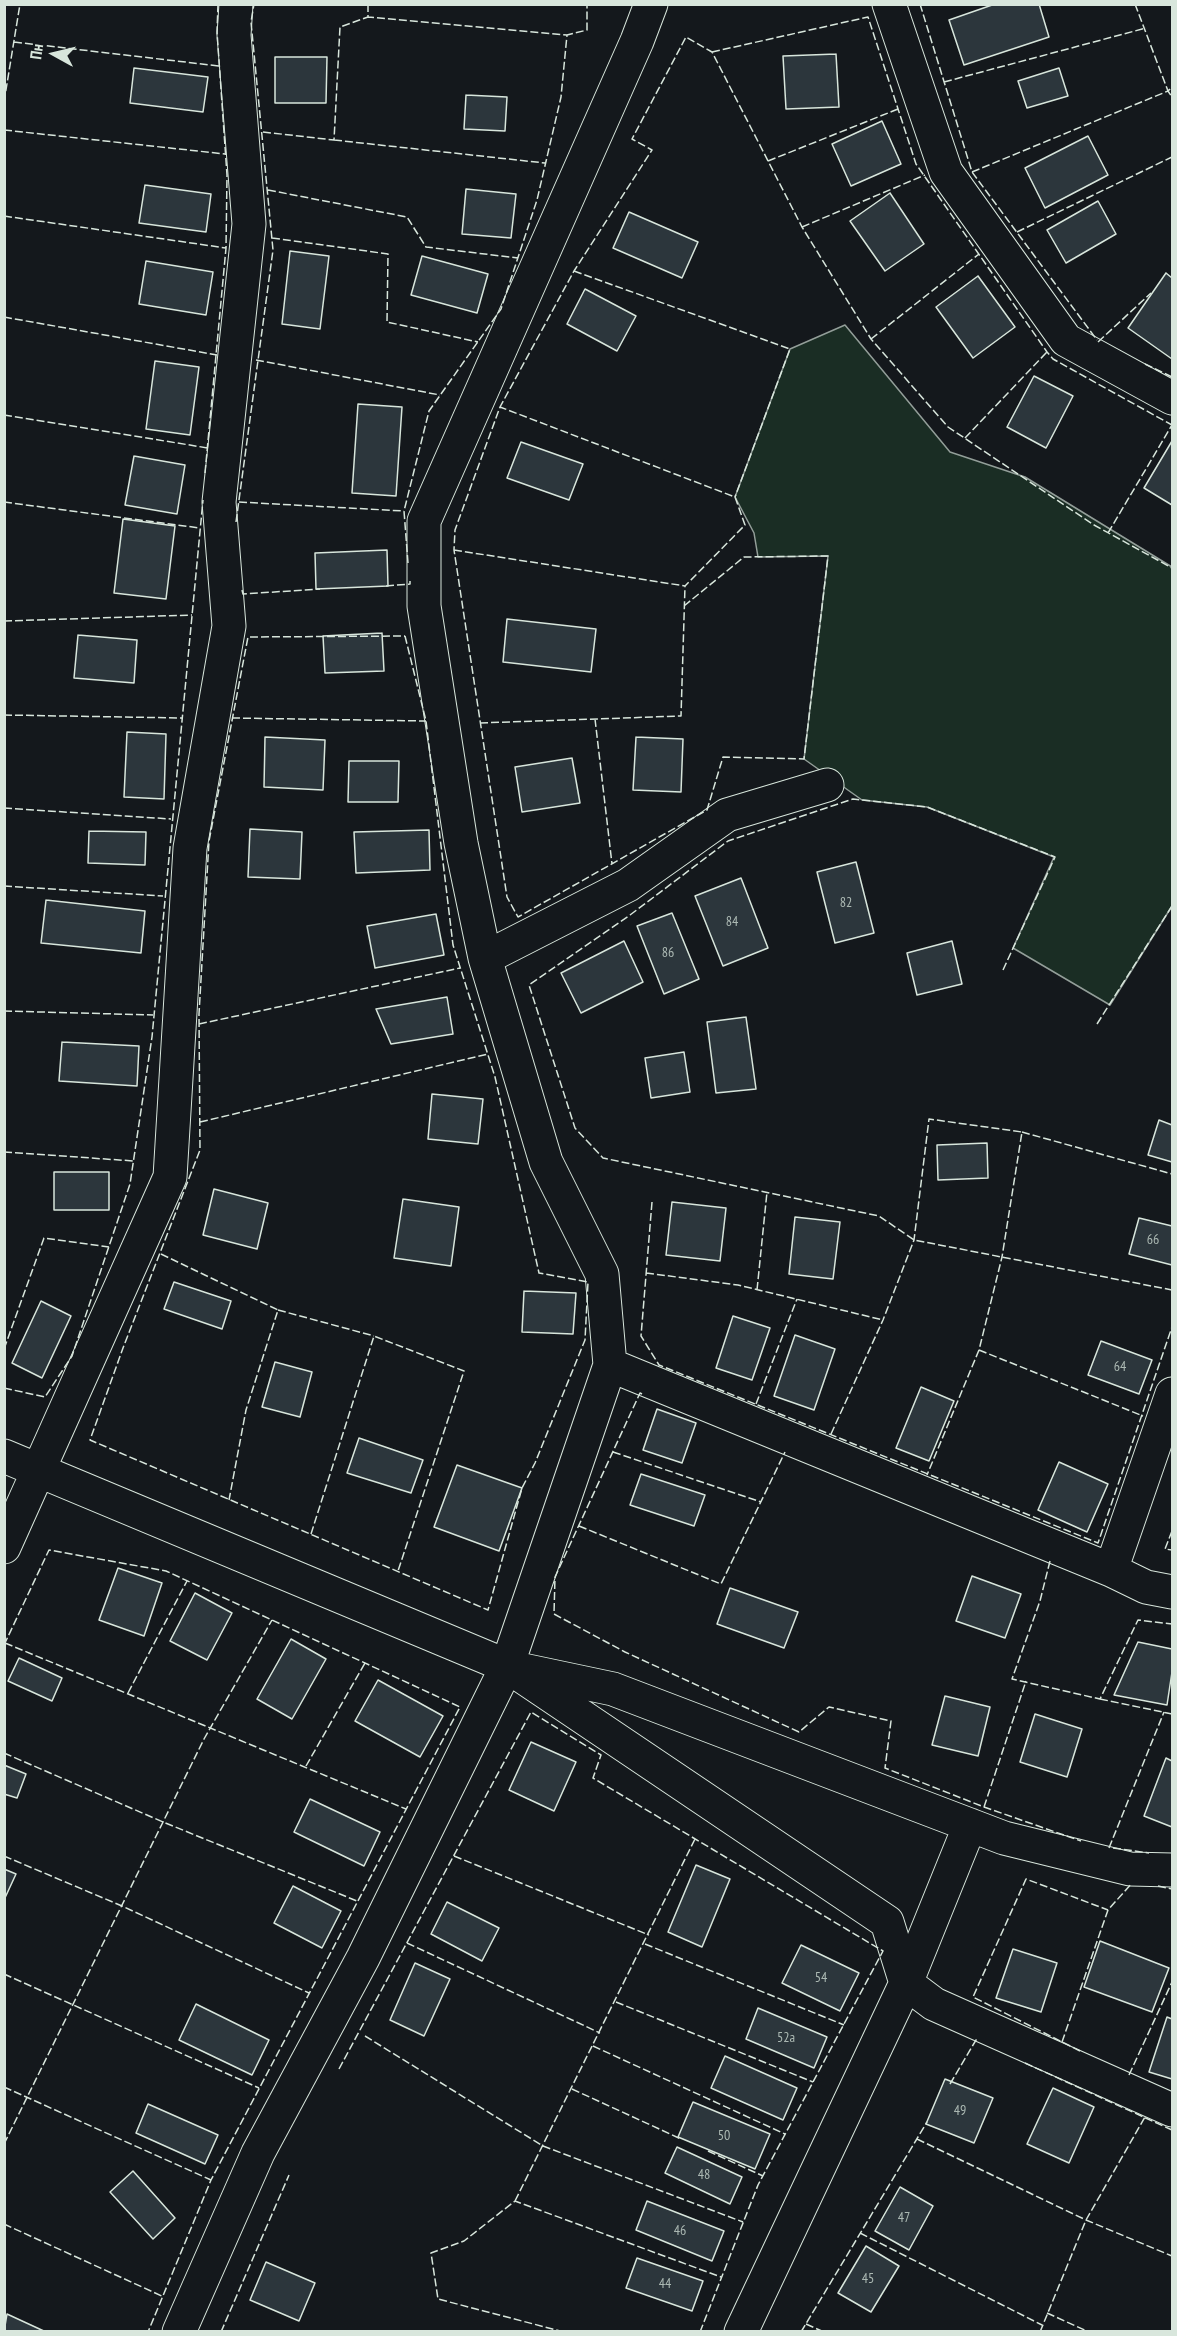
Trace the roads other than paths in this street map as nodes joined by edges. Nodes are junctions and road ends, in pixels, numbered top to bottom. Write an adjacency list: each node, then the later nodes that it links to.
1 (236, 4): 10 (street)
2 (651, 4): 6 (street)
3 (889, 4): 4 (street)
4 (1173, 398)
5 (827, 785): 6 (street)
6 (485, 958): 7 (street)
7 (610, 1365): 12 (street); 14 (street)
8 (1173, 1394): 12 (street)
9 (4, 1456): 10 (street)
10 (41, 1470): 11 (street); 14 (street)
11 (4, 1547)
12 (1112, 1570): 13 (street)
13 (1173, 1592)
14 (507, 1666): 15 (street); 17 (street); 19 (street)
15 (970, 1826): 16 (street); 17 (street)
16 (1173, 1870)
17 (906, 1983): 18 (street); 20 (street)
18 (1173, 2110)
19 (179, 2331)
20 (741, 2331)

